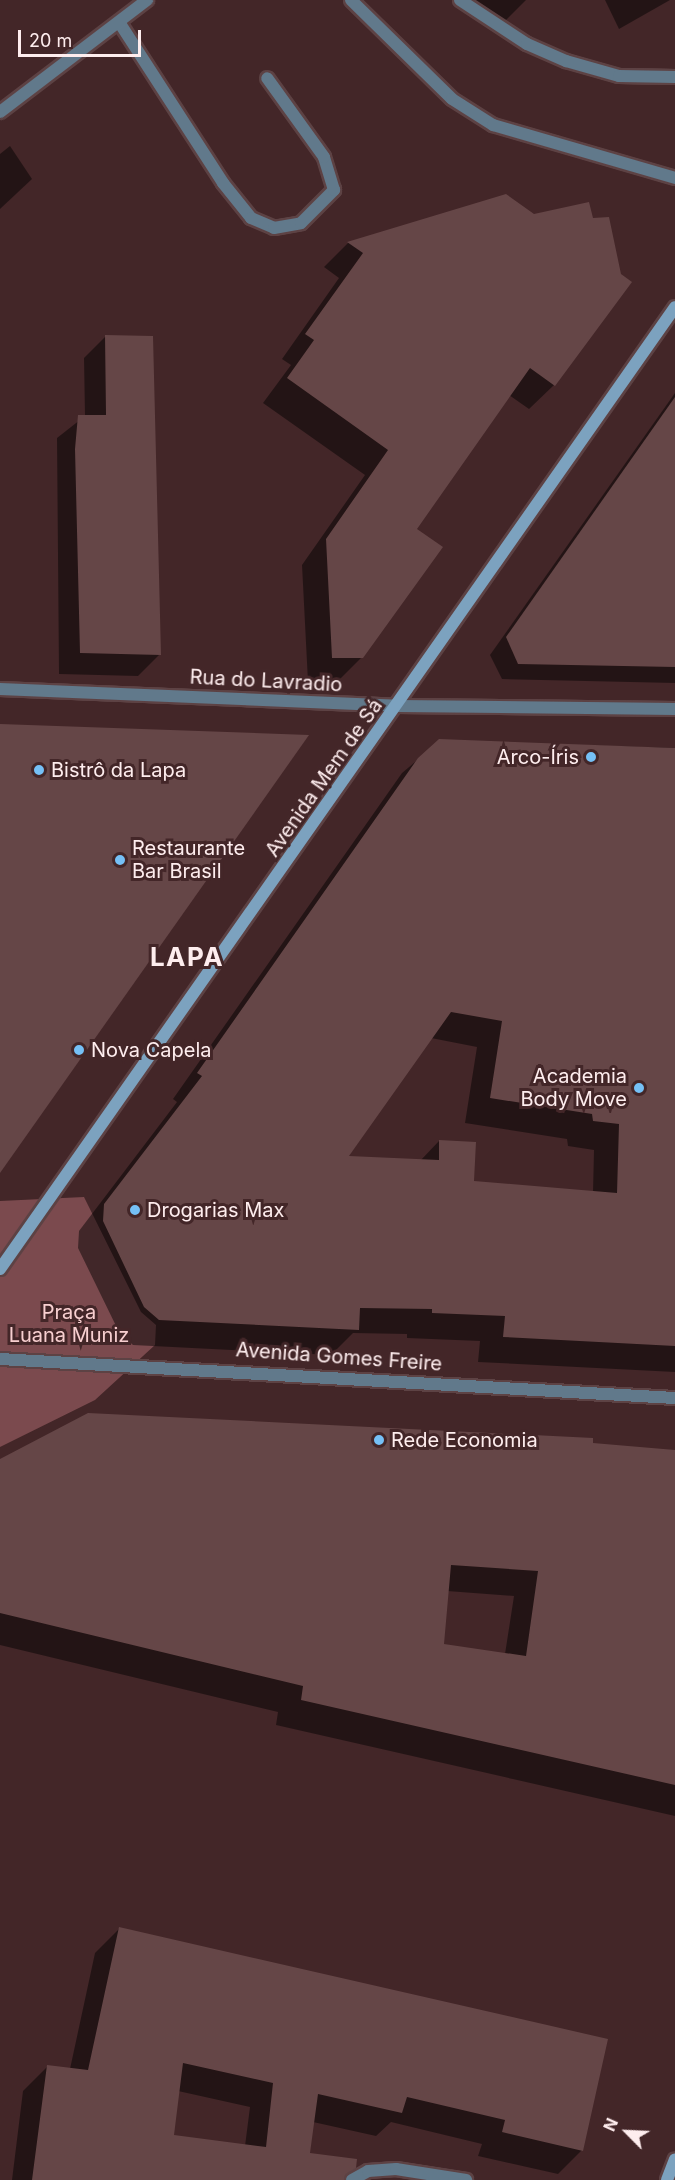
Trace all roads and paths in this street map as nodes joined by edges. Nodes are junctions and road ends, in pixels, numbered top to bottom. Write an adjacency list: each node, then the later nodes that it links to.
1 (147, 0): 4 (street)
2 (351, 0): 8 (street)
3 (460, 0): 5 (street)
4 (119, 22): 6 (street); 7 (street)
5 (675, 76)
6 (267, 78)
7 (0, 112)
8 (675, 178)
9 (675, 307): 11 (main road, Avenida Mem de Sá)
10 (0, 689): 11 (street, Rua do Lavradio)
11 (398, 706): 12 (street, Rua do Lavradio); 13 (main road, Avenida Mem de Sá)
12 (675, 709)
13 (0, 1269)
14 (0, 1359): 15 (street, Avenida Gomes Freire)
15 (675, 1398)
16 (675, 2159): 19 (main road)
17 (352, 2180): 18 (street)
18 (466, 2180)
19 (667, 2180)

